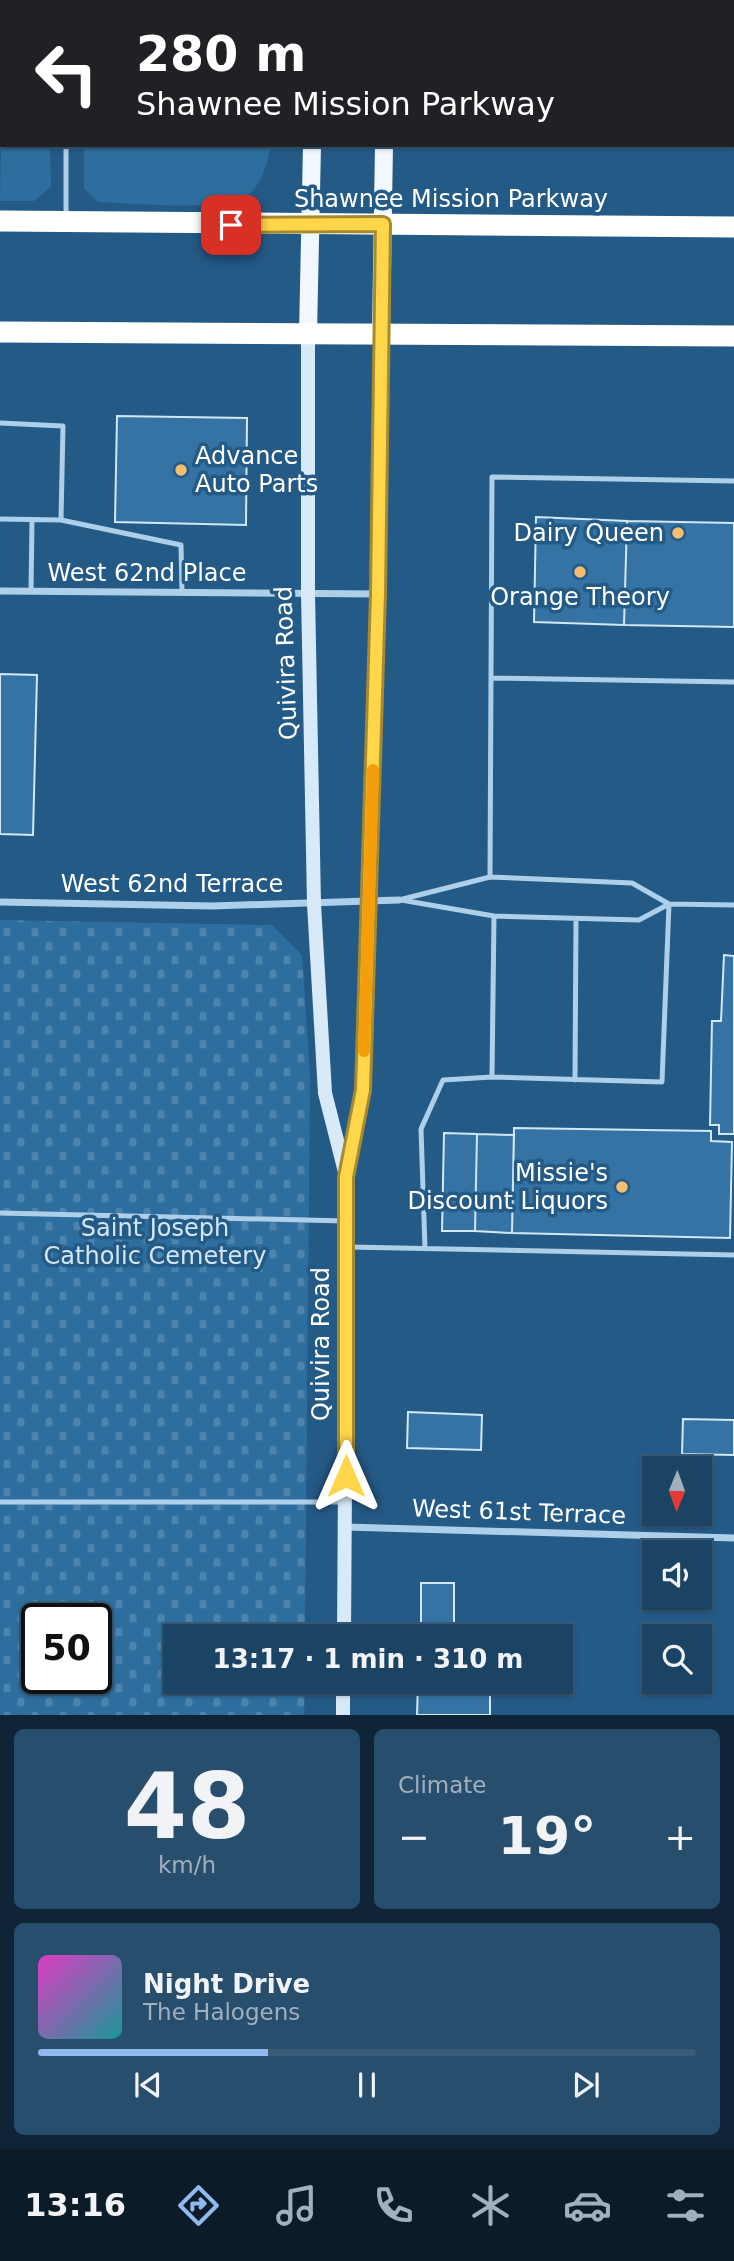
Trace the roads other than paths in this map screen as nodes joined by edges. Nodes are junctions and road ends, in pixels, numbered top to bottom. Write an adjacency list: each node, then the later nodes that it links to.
1 (66, 147): 5 (lane)
2 (312, 147): 7 (main road, Quivira Road)
3 (384, 147): 6 (main road, Quivira Road)
4 (0, 221): 5 (highway, Shawnee Mission Parkway)
5 (66, 222): 7 (highway, Shawnee Mission Parkway)
6 (383, 224): 7 (highway, Shawnee Mission Parkway); 8 (highway, Shawnee Mission Parkway); 10 (main road, Quivira Road)
7 (311, 225): 11 (main road, Quivira Road)
8 (734, 227)
9 (0, 332): 11 (highway)
10 (381, 333): 11 (highway); 12 (highway); 22 (main road, Quivira Road)
11 (308, 334): 21 (main road, Quivira Road)
12 (734, 336)
13 (0, 423): 17 (lane)
14 (734, 481): 23 (lane)
15 (0, 519): 16 (lane)
16 (32, 520): 17 (lane); 19 (lane)
17 (61, 520): 20 (lane)
18 (0, 591): 19 (street, West 62nd Place)
19 (31, 592): 20 (street, West 62nd Place)
20 (183, 592): 21 (street, West 62nd Place)
21 (308, 593): 22 (street, West 62nd Place); 29 (main road, Quivira Road)
22 (378, 594): 27 (main road, Quivira Road)
23 (492, 678): 24 (lane); 25 (lane)
24 (734, 682)
25 (490, 877): 26 (lane); 30 (lane)
26 (399, 900): 27 (street, West 62nd Terrace); 32 (lane)
27 (368, 901): 29 (street, West 62nd Terrace); 36 (main road, Quivira Road)
28 (0, 902): 29 (street, West 62nd Terrace)
29 (314, 904): 36 (main road, Quivira Road)
30 (669, 904): 31 (lane); 33 (lane); 35 (lane)
31 (734, 905)
32 (494, 916): 33 (lane); 34 (lane)
33 (576, 919): 35 (lane)
34 (492, 1077): 35 (lane); 40 (lane)
35 (575, 1080)
36 (346, 1177): 38 (main road, Quivira Road)
37 (0, 1213): 38 (lane)
38 (346, 1221): 39 (main road, Quivira Road)
39 (346, 1247): 40 (lane); 43 (main road, Quivira Road)
40 (425, 1248): 41 (lane)
41 (734, 1255)
42 (0, 1502): 43 (lane)
43 (345, 1502): 44 (main road, Quivira Road)
44 (345, 1527): 45 (street, West 61st Terrace); 46 (main road, Quivira Road)
45 (734, 1538)
46 (344, 1624)
47 (343, 1694): 48 (main road)
48 (343, 1715)

